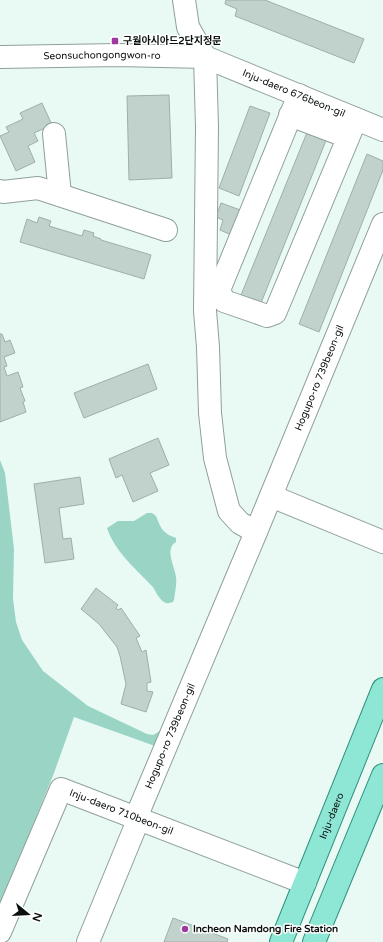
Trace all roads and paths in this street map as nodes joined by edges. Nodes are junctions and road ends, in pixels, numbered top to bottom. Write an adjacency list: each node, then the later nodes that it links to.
1 (184, 0): 3 (street)
2 (0, 57): 3 (street, Seonsuchongongwon-ro)
3 (205, 57): 4 (street, Inju-daero 676beon-gil); 14 (street)
4 (299, 95): 5 (street); 6 (street, Inju-daero 676beon-gil)
5 (290, 115): 6 (street); 6 (street)
6 (352, 128): 7 (street, Inju-daero 676beon-gil)
7 (383, 130)
8 (54, 134): 10 (street)
9 (0, 191): 10 (street)
10 (60, 196): 12 (street)
11 (383, 224): 13 (street, Hogupo-ro 739beon-gil)
12 (166, 230)
13 (271, 496): 14 (street, Hogupo-ro 739beon-gil); 15 (street)
14 (256, 532): 18 (street, Hogupo-ro 739beon-gil)
15 (383, 542)
16 (383, 689): 19 (main road, Inju-daero)
17 (383, 775): 23 (main road)
18 (139, 818): 19 (street, Inju-daero 710beon-gil); 20 (street, Inju-daero 710beon-gil); 21 (street, Hogupo-ro 739beon-gil)
19 (305, 883): 22 (main road, Inju-daero)
20 (0, 932)
21 (88, 942)
22 (281, 942)
23 (314, 942)

